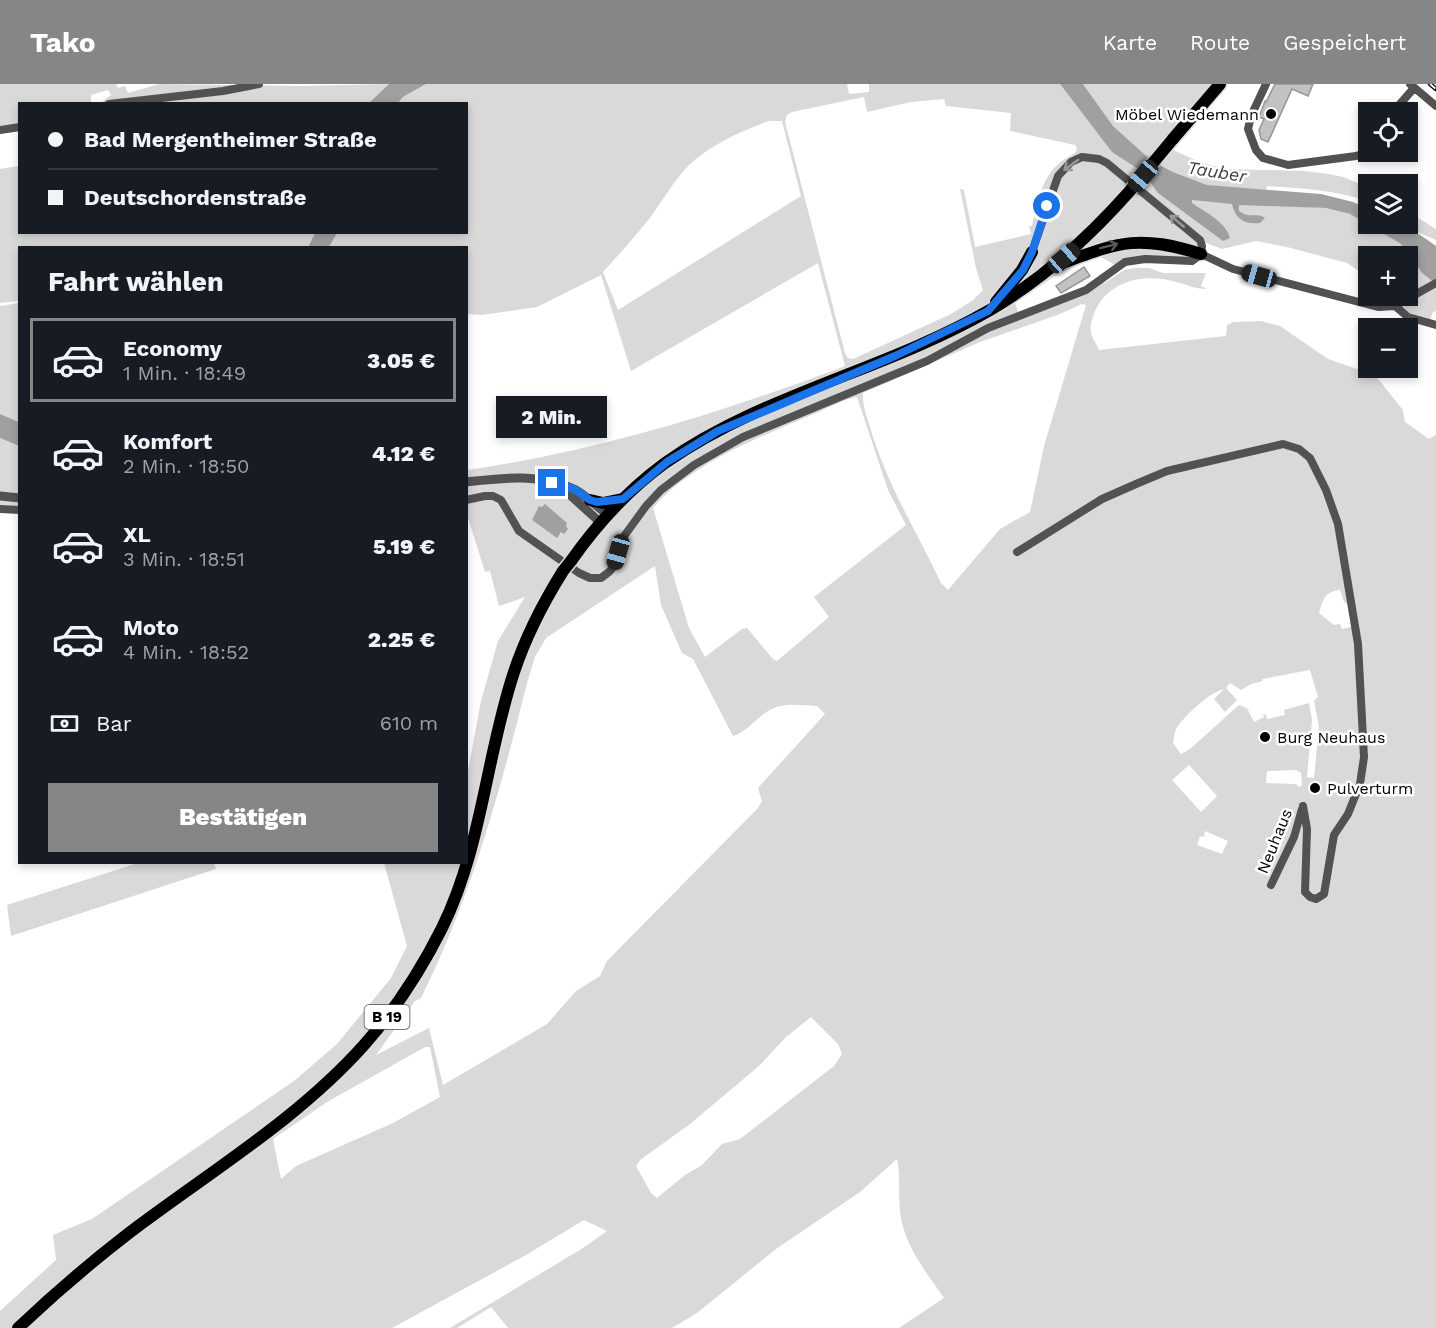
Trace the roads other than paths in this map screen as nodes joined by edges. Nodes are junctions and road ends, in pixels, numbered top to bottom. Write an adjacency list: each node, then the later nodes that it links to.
1 (259, 84): 5 (street)
2 (1220, 84): 13 (main road, B 19, bridge)
3 (1266, 84): 10 (street)
4 (1412, 86): 6 (street); 7 (street)
5 (127, 102)
6 (1400, 102)
7 (1436, 106)
8 (18, 128): 9 (street)
9 (0, 130)
10 (1358, 155)
11 (1032, 252): 12 (street, one-way to 11); 19 (main road)
12 (1201, 254): 13 (main road, one-way to 12); 16 (street); 26 (street)
13 (1054, 267): 19 (main road, B 19)
14 (1436, 283): 15 (street)
15 (1418, 294)
16 (1358, 302)
17 (1374, 306): 18 (street)
18 (1395, 306): 20 (street)
19 (988, 311): 25 (main road, B 19)
20 (1436, 325)
21 (468, 482): 22 (street)
22 (564, 487): 27 (street); 30 (street)
23 (0, 496): 24 (street)
24 (18, 498)
25 (623, 499): 27 (main road); 30 (main road, B 19)
26 (468, 500)
27 (590, 500): 30 (street)
28 (0, 509): 29 (street)
29 (18, 510)
30 (604, 519): 32 (main road, B 19)
31 (1017, 552): 34 (street, Neuhaus)
32 (468, 859)
33 (466, 864): 35 (main road, B 19)
34 (1271, 885)
35 (18, 1328)

